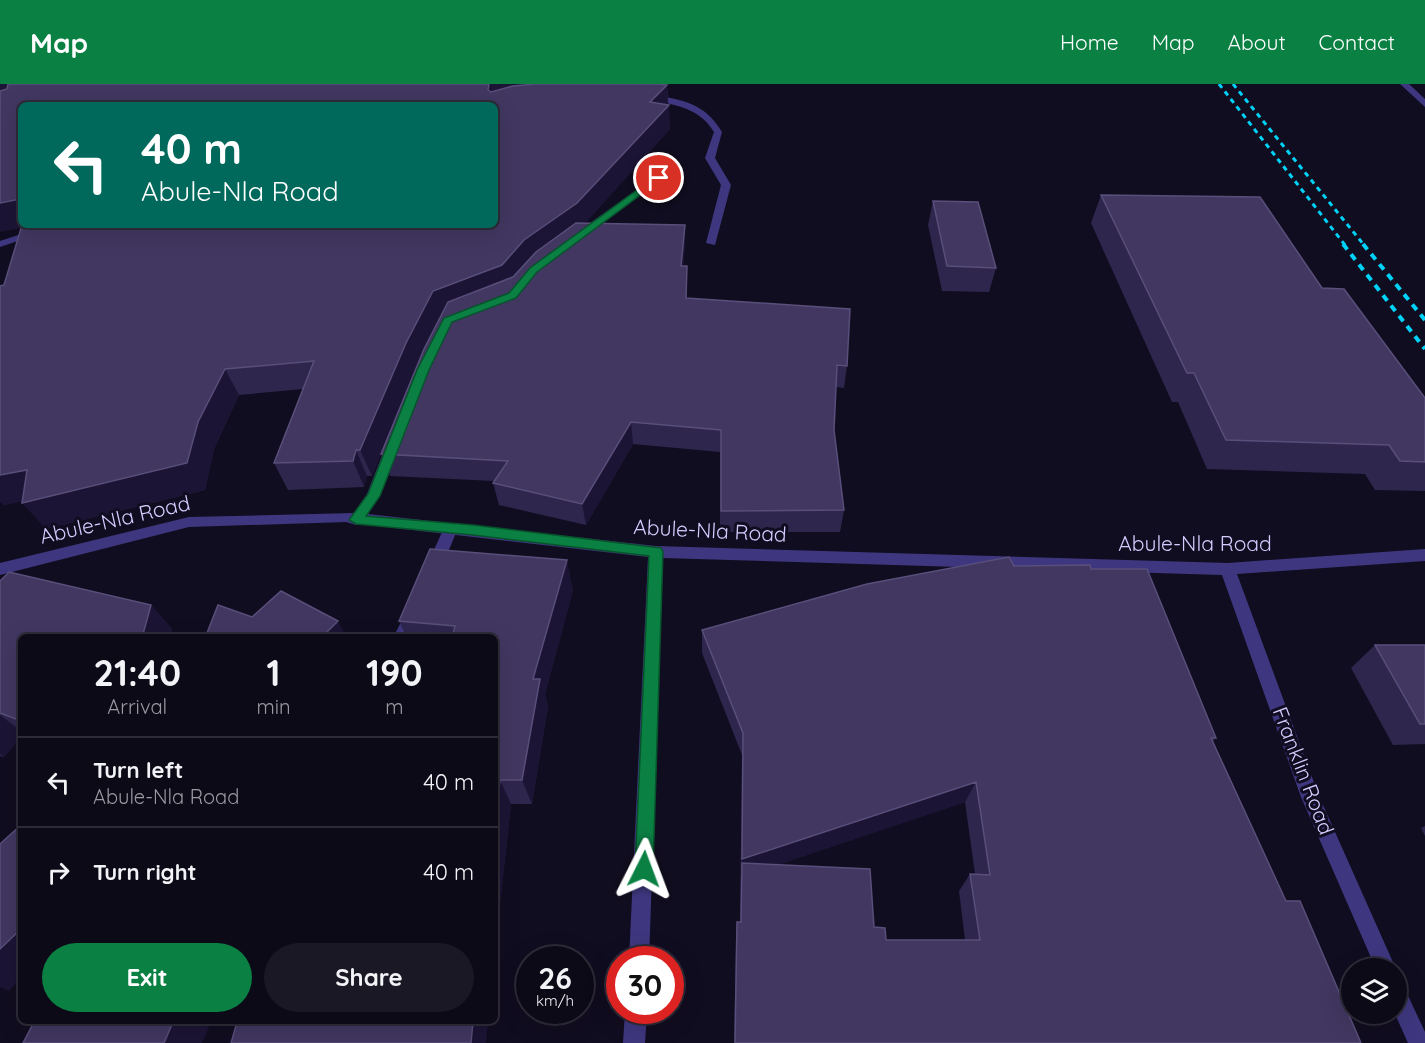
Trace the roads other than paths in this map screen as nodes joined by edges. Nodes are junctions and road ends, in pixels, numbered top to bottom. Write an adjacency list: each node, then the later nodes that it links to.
1 (1404, 84): 3 (street)
2 (634, 95): 6 (street)
3 (1425, 104)
4 (659, 178): 8 (street)
5 (51, 228): 7 (street)
6 (711, 243)
7 (0, 244)
8 (567, 244)
9 (398, 433): 10 (street)
10 (356, 520): 11 (street, Abule-Nla Road); 14 (street, Abule-Nla Road)
11 (451, 528): 12 (street, Abule-Nla Road); 16 (street)
12 (656, 552): 15 (street, Abule-Nla Road); 19 (street)
13 (1425, 555): 15 (street, Abule-Nla Road)
14 (0, 569)
15 (1228, 569): 20 (street, Franklin Road)
16 (427, 582)
17 (418, 603): 18 (street)
18 (403, 634)
19 (640, 946)
20 (1381, 958)
21 (1407, 1016): 24 (street)
22 (635, 1024): 23 (street)
23 (634, 1043)
24 (1419, 1043)

